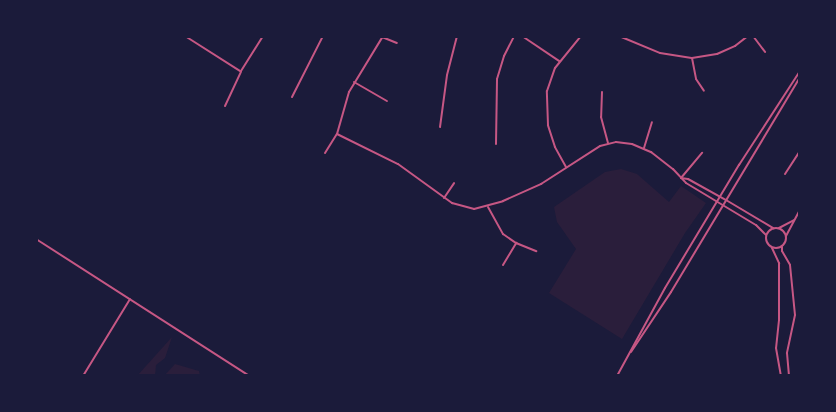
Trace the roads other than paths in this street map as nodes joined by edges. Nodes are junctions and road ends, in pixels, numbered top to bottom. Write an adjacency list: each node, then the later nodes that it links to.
1 (185, 36): 16 (street)
2 (263, 36): 16 (street)
3 (323, 36): 22 (street)
4 (457, 36): 26 (street)
5 (514, 36): 29 (street)
6 (522, 36): 15 (street)
7 (581, 36): 15 (street)
8 (619, 36): 14 (street)
9 (748, 36): 14 (street)
10 (754, 36): 13 (street)
11 (382, 37): 12 (street); 19 (street)
12 (397, 43)
13 (765, 52)
14 (692, 58): 20 (street)
15 (559, 61): 34 (street)
16 (241, 71): 24 (street)
17 (800, 71): 38 (street)
18 (800, 77): 40 (street)
19 (354, 82): 23 (street); 27 (street)
20 (704, 91)
21 (602, 92): 28 (street)
22 (292, 97)
23 (387, 101)
24 (225, 106)
25 (652, 122): 30 (street)
26 (440, 126)
27 (337, 134): 32 (street); 39 (street)
28 (608, 143): 30 (street); 34 (street)
29 (496, 144)
30 (644, 148): 36 (street)
31 (800, 152): 35 (street)
32 (325, 153)
33 (702, 153): 36 (street)
34 (566, 167): 43 (street)
35 (785, 174)
36 (681, 178): 38 (street); 41 (street)
37 (454, 183): 39 (street)
38 (720, 196): 40 (street); 41 (street)
39 (444, 198): 43 (street)
40 (726, 200): 42 (street); 46 (street)
41 (716, 203): 42 (street); 57 (street)
42 (722, 206): 48 (street); 57 (street)
43 (488, 207): 51 (street)
44 (800, 210): 45 (street)
45 (794, 220): 47 (street); 49 (street)
46 (773, 228): 47 (street); 48 (street)
47 (779, 228): 49 (street)
48 (766, 235): 53 (street)
49 (786, 237): 52 (street)
50 (36, 239): 56 (street)
51 (516, 243): 54 (street); 55 (street)
52 (782, 247): 53 (street); 62 (street)
53 (772, 248): 61 (street)
54 (536, 251)
55 (503, 264)
56 (130, 299): 58 (street); 59 (street)
57 (623, 365): 60 (street)
58 (83, 376)
59 (249, 376)
60 (617, 376)
61 (781, 376)
62 (789, 376)

